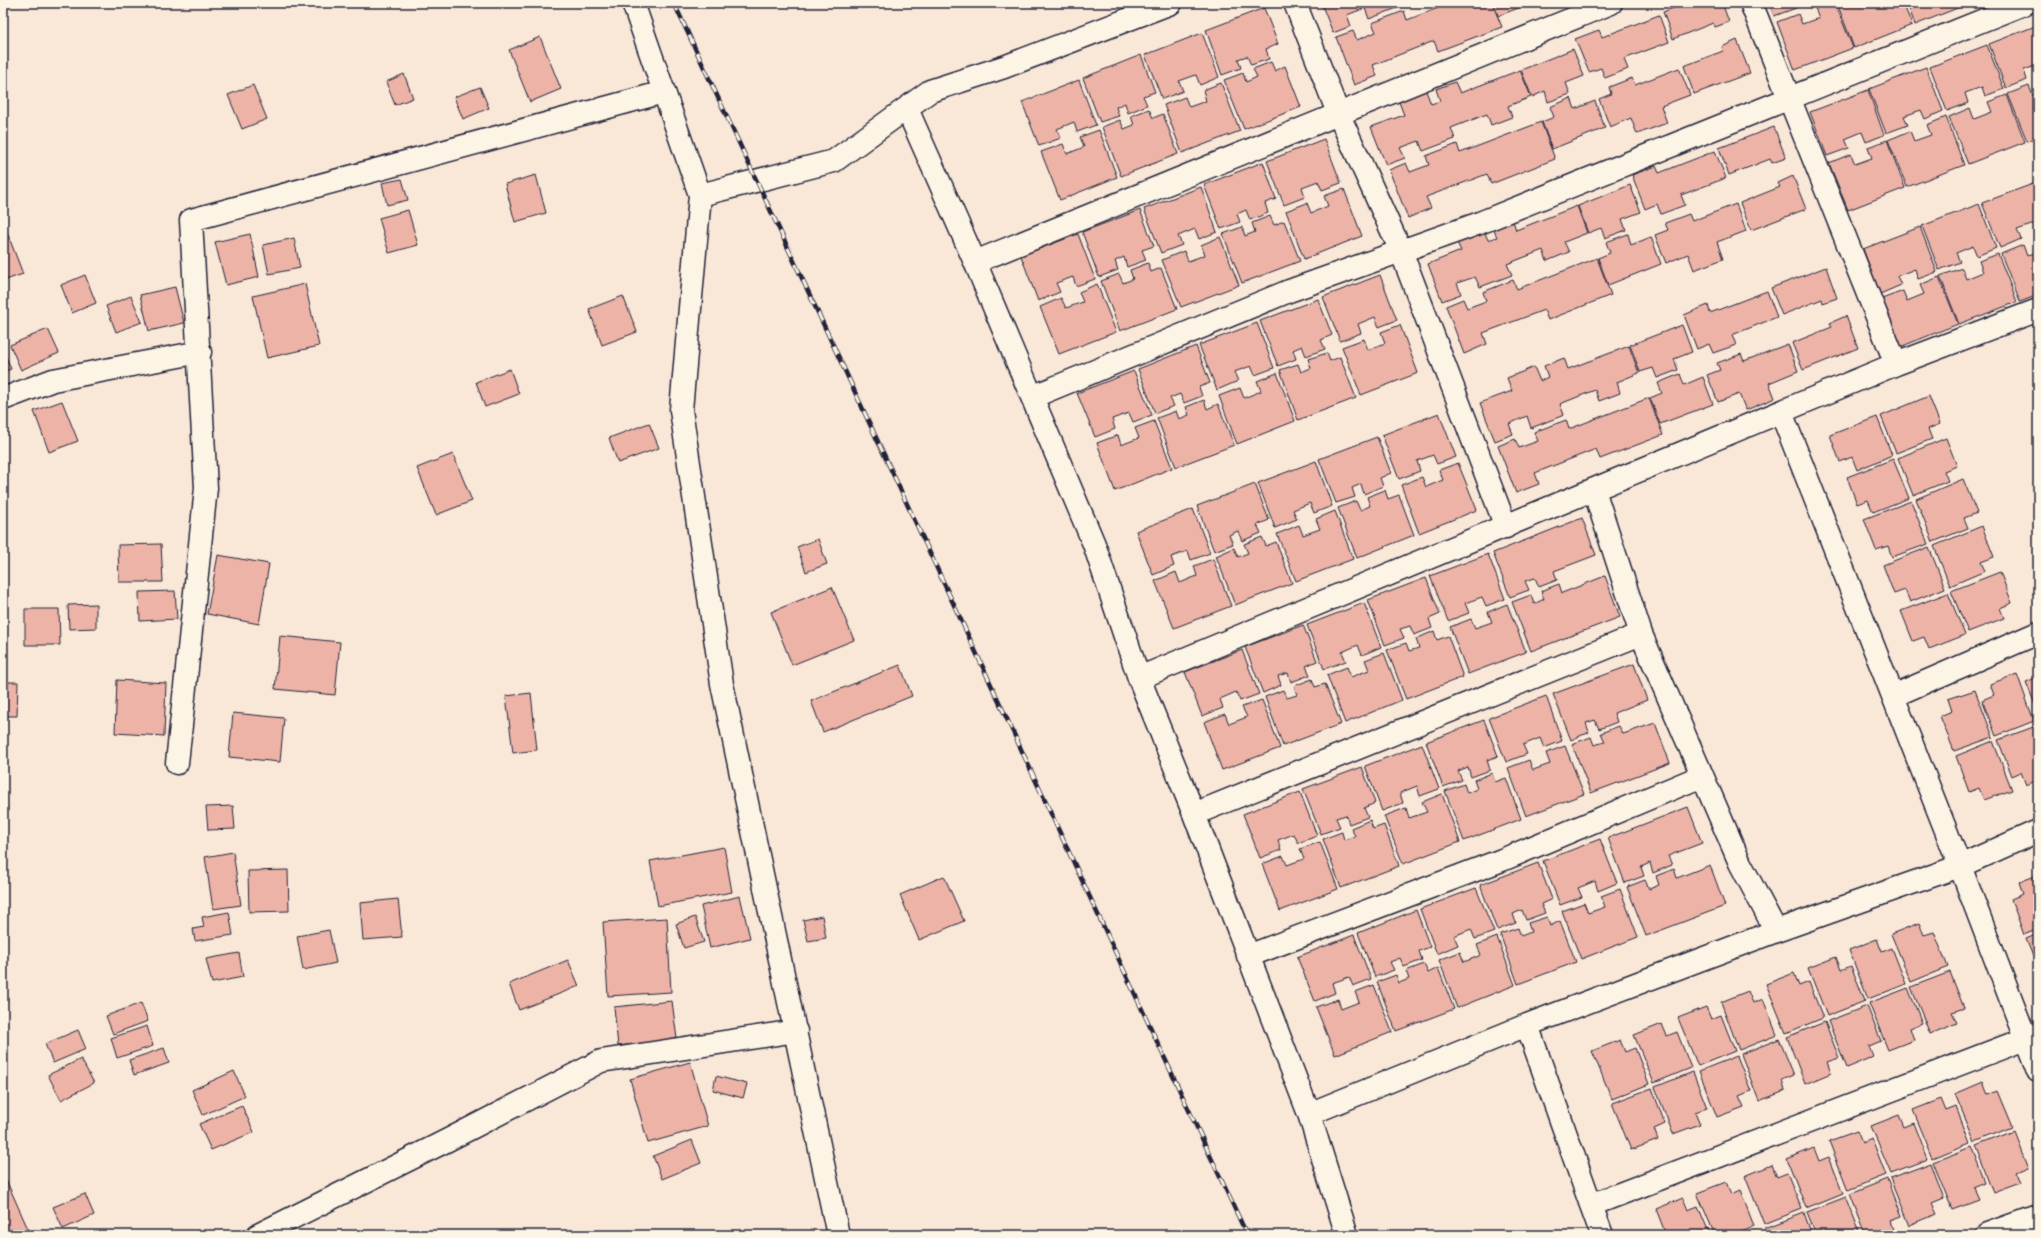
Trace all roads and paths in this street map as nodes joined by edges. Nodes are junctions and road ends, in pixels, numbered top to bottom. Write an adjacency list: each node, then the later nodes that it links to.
1 (633, 3): 7 (street)
2 (1171, 3): 9 (street)
3 (1295, 3): 10 (street)
4 (1611, 3): 10 (street)
5 (1751, 3): 8 (street)
6 (2026, 3): 8 (street)
7 (664, 92): 11 (street); 15 (street)
8 (1789, 98): 12 (street); 16 (street)
9 (906, 109): 11 (street); 13 (street)
10 (1338, 113): 12 (street); 13 (street)
11 (700, 195): 34 (street)
12 (1401, 251): 17 (street); 21 (street)
13 (974, 262): 17 (street)
14 (2038, 310): 16 (street)
15 (200, 352): 18 (street); 26 (street)
16 (1896, 364): 19 (street)
17 (1032, 398): 24 (street)
18 (3, 399)
19 (1781, 412): 20 (street); 25 (street)
20 (1594, 490): 21 (street); 23 (street)
21 (1506, 527): 24 (street)
22 (2038, 633): 25 (street)
23 (1641, 634): 27 (street); 28 (street)
24 (1139, 678): 28 (street)
25 (1893, 696): 30 (street)
26 (177, 763)
27 (1702, 776): 31 (street); 32 (street)
28 (1194, 814): 32 (street)
29 (2038, 831): 30 (street)
30 (1960, 866): 31 (street); 35 (street)
31 (1776, 931): 33 (street)
32 (1248, 956): 37 (street)
33 (1527, 1025): 37 (street); 38 (street)
34 (796, 1031): 40 (street); 41 (street)
35 (2032, 1036): 36 (street); 38 (street)
36 (2038, 1071)
37 (1309, 1114): 42 (street)
38 (1591, 1204): 43 (street)
39 (2038, 1217): 44 (street)
40 (258, 1235)
41 (838, 1235)
42 (1347, 1235)
43 (1602, 1235)
44 (1988, 1235)

